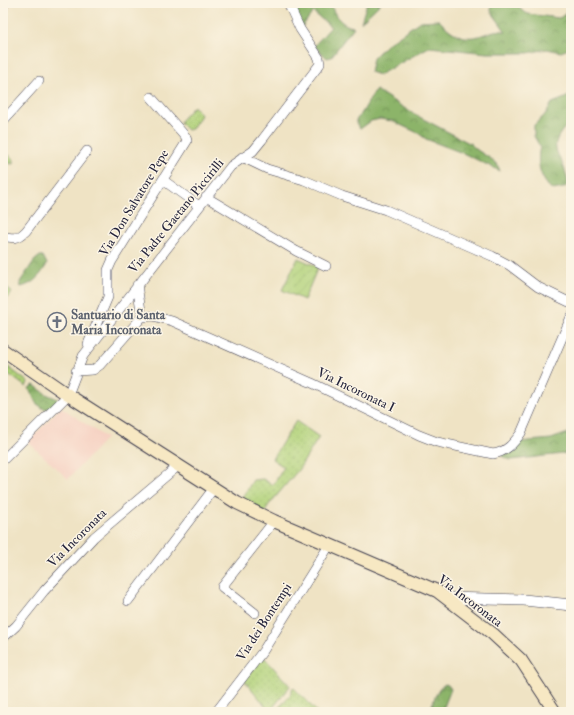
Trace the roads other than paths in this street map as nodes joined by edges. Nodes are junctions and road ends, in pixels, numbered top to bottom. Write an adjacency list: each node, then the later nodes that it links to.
1 (288, 3): 6 (street, Via Padre Gaetano Piccirilli)
2 (40, 81): 4 (street)
3 (151, 97): 7 (street, Via Don Salvatore Pepe)
4 (3, 121)
5 (87, 151): 10 (street)
6 (242, 157): 8 (street, Via Padre Gaetano Piccirilli); 13 (street)
7 (163, 180): 9 (street); 17 (street, Via Don Salvatore Pepe)
8 (206, 197): 9 (street, Via Padre Gaetano Piccirilli); 11 (street)
9 (199, 206): 12 (street, Via Padre Gaetano Piccirilli)
10 (3, 236)
11 (326, 266)
12 (137, 285): 14 (street); 17 (street, Via Padre Gaetano Piccirilli)
13 (571, 303)
14 (142, 317): 15 (street, Via Incoronata I); 18 (street)
15 (571, 317)
16 (3, 350): 19 (main road, Via Incoronata)
17 (83, 356): 18 (street, Via Padre Gaetano Piccirilli)
18 (76, 371): 19 (street, Via Padre Gaetano Piccirilli)
19 (68, 395): 20 (street); 21 (main road, Via Incoronata)
20 (3, 460)
21 (178, 466): 22 (main road, Via Incoronata); 29 (street, Via Incoronata)
22 (214, 488): 23 (main road, Via Incoronata); 26 (street)
23 (274, 521): 24 (main road, Via Incoronata); 28 (street)
24 (330, 544): 25 (main road, Via Incoronata); 30 (street, Via dei Bontempi)
25 (447, 598): 27 (street); 31 (main road, Via Incoronata)
26 (128, 601)
27 (571, 605)
28 (255, 613)
29 (3, 638)
30 (216, 712)
31 (555, 712)

